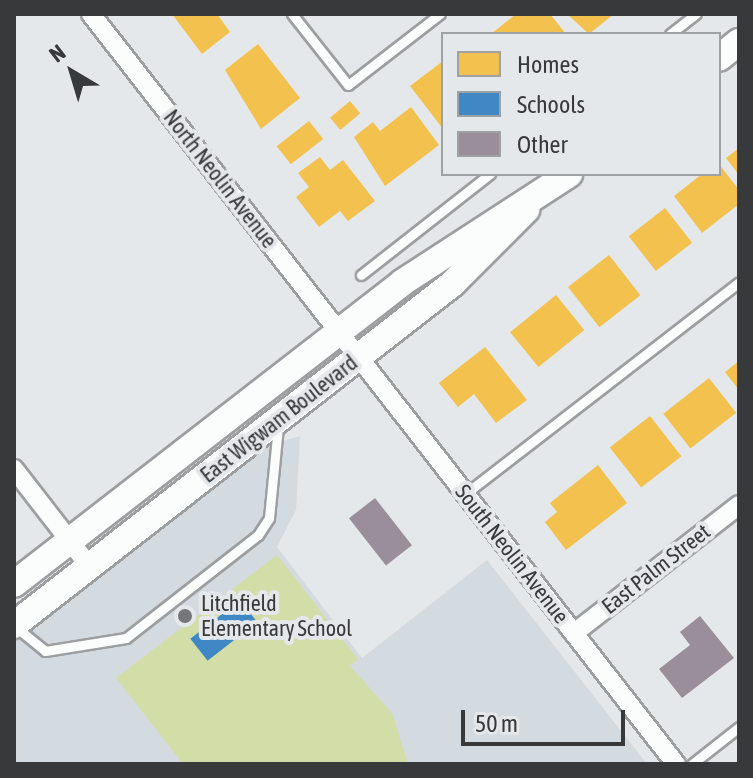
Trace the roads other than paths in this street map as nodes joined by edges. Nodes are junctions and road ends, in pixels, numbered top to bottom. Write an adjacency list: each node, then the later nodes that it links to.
1 (91, 14): 12 (street, North Neolin Avenue)
2 (292, 14): 3 (lane)
3 (440, 14)
4 (696, 14): 5 (lane)
5 (673, 32)
6 (739, 42): 7 (street)
7 (721, 56)
8 (487, 176): 10 (lane)
9 (566, 176): 12 (street, East Wigwam Boulevard)
10 (361, 275)
11 (739, 282): 15 (lane)
12 (349, 345): 13 (street, East Wigwam Boulevard); 15 (street, South Neolin Avenue); 17 (street, East Wigwam Boulevard)
13 (279, 420): 18 (street, East Wigwam Boulevard); 20 (lane)
14 (14, 469): 17 (street)
15 (465, 494): 21 (street, South Neolin Avenue)
16 (739, 505): 21 (street, East Palm Street)
17 (70, 540): 18 (street); 19 (street, East Wigwam Boulevard)
18 (90, 567): 20 (street, East Wigwam Boulevard)
19 (14, 584)
20 (14, 626)
21 (574, 633): 23 (street, South Neolin Avenue)
22 (739, 727): 24 (lane)
23 (676, 764)
24 (692, 764)

